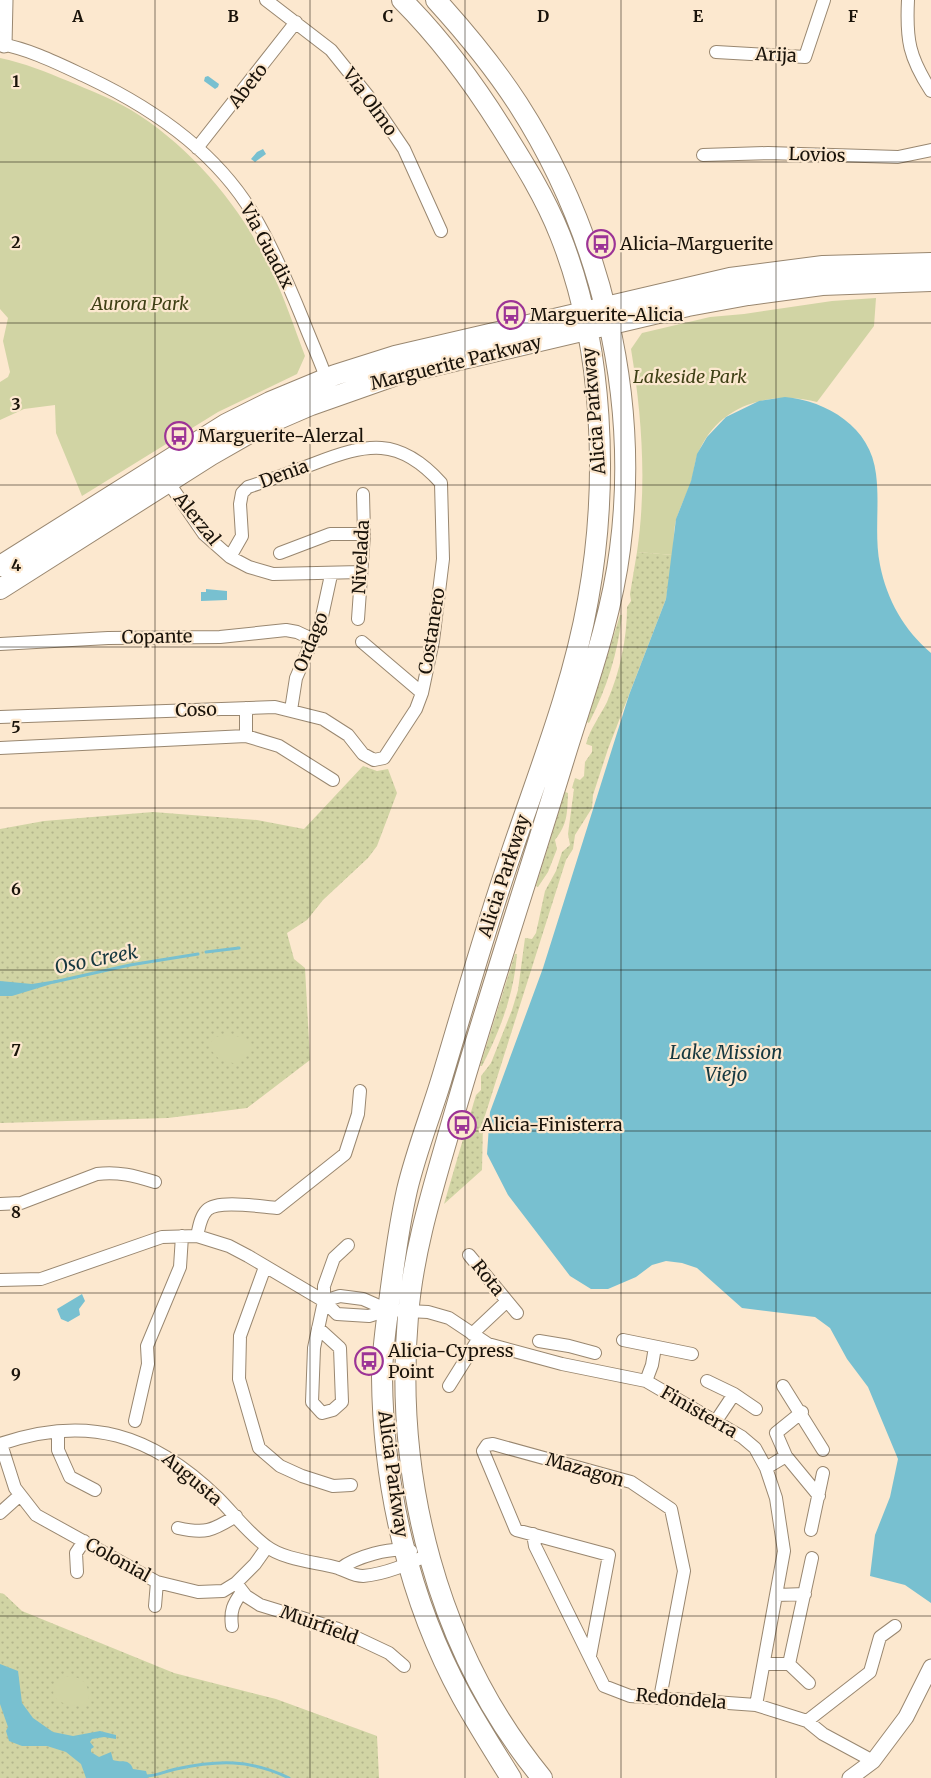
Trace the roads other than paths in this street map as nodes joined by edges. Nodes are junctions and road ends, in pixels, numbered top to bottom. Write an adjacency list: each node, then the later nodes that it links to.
1 (5, 0): 8 (street)
2 (266, 0): 7 (street, Via Olmo)
3 (402, 0): 19 (main road, Alicia Parkway)
4 (436, 0): 18 (main road, Alicia Parkway)
5 (824, 0): 9 (street, Arija)
6 (904, 0): 10 (street)
7 (296, 22): 12 (street, Abeto); 15 (street, Via Olmo)
8 (2, 45): 12 (street, Via Guadix)
9 (716, 52)
10 (926, 73): 11 (street)
11 (931, 91)
12 (197, 148): 20 (street, Via Guadix)
13 (931, 150): 14 (street, Lovios)
14 (703, 155)
15 (441, 231)
16 (931, 263): 18 (main road, Marguerite Parkway)
17 (931, 281): 18 (main road, Marguerite Parkway)
18 (606, 316): 19 (main road, Marguerite Parkway); 55 (main road, Alicia Parkway)
19 (585, 321): 20 (main road, Marguerite Parkway); 21 (main road, Marguerite Parkway); 55 (main road, Alicia Parkway)
20 (326, 378): 21 (street, Via Guadix); 22 (main road, Marguerite Parkway)
21 (333, 398): 22 (main road, Marguerite Parkway)
22 (163, 474): 27 (street, Alerzal); 28 (main road, Marguerite Parkway); 31 (main road, Marguerite Parkway)
23 (441, 483): 27 (street, Denia); 36 (street, Costanero)
24 (363, 494): 25 (street, Nivelada)
25 (364, 534): 26 (street); 29 (street, Nivelada)
26 (280, 553)
27 (230, 556): 30 (street, Alerzal)
28 (0, 566)
29 (361, 572): 30 (street, Alerzal); 32 (street, Nivelada)
30 (331, 575): 33 (street, Ordago)
31 (0, 589)
32 (358, 619)
33 (312, 639): 35 (street, Copante); 38 (street, Ordago)
34 (362, 642): 36 (street)
35 (0, 644)
36 (422, 693): 42 (street, Costanero)
37 (246, 708): 38 (street, Coso); 39 (street, Coso); 40 (street)
38 (291, 710): 42 (street, Coso)
39 (0, 717)
40 (246, 736): 41 (street, Coso); 43 (street, Coso)
41 (0, 748)
42 (374, 760)
43 (333, 780)
44 (360, 1091): 48 (street)
45 (155, 1182): 46 (street)
46 (0, 1204)
47 (182, 1236): 48 (street); 52 (street); 74 (street)
48 (197, 1236): 51 (street)
49 (348, 1245): 53 (street)
50 (469, 1255): 54 (street, Rota)
51 (265, 1267): 53 (street); 82 (street)
52 (0, 1280)
53 (324, 1301): 55 (street); 55 (street); 57 (street)
54 (506, 1301): 56 (street, Rota); 58 (street, Rota)
55 (398, 1311): 58 (street, Finisterra); 93 (main road, Alicia Parkway); 94 (main road, Alicia Parkway)
56 (517, 1314)
57 (318, 1328): 57 (street)
58 (475, 1336): 65 (street, Finisterra); 68 (street, Rota)
59 (623, 1340): 62 (street)
60 (539, 1342): 61 (street)
61 (569, 1346): 63 (street); 65 (street)
62 (655, 1347): 64 (street); 66 (street)
63 (594, 1353)
64 (692, 1354)
65 (562, 1364): 66 (street, Finisterra)
66 (646, 1381): 73 (street, Finisterra)
67 (707, 1382): 70 (street)
68 (449, 1386)
69 (783, 1386): 72 (street)
70 (734, 1394): 71 (street); 73 (street)
71 (756, 1409)
72 (802, 1412): 77 (street); 79 (street)
73 (716, 1421): 80 (street, Finisterra)
74 (134, 1422)
75 (58, 1432): 76 (street, Augusta); 83 (street); 87 (street, Augusta)
76 (1, 1444): 84 (street, Colonial)
77 (823, 1450)
78 (484, 1451): 90 (street, Redondela); 111 (street, Mazagon)
79 (786, 1456): 80 (street); 85 (street)
80 (766, 1468): 101 (street, Finisterra)
81 (823, 1472): 85 (street)
82 (351, 1485)
83 (95, 1490)
84 (19, 1496): 86 (street); 91 (street, Colonial)
85 (819, 1496): 89 (street)
86 (0, 1513)
87 (236, 1516): 88 (street); 92 (street, Augusta)
88 (178, 1528)
89 (812, 1530)
90 (528, 1532): 105 (street, Redondela); 105 (street)
91 (84, 1541): 97 (street); 98 (street, Colonial)
92 (267, 1547): 96 (street, Augusta); 99 (street, Colonial)
93 (428, 1555): 94 (street, Augusta); 116 (main road, Alicia Parkway)
94 (405, 1557): 96 (street, Augusta); 96 (street, Augusta); 115 (main road, Alicia Parkway)
95 (812, 1558): 100 (street)
96 (340, 1569)
97 (77, 1572)
98 (157, 1582): 99 (street, Colonial); 102 (street)
99 (239, 1587): 103 (street); 108 (street, Muirfield)
100 (805, 1594): 101 (street); 107 (street)
101 (777, 1595): 106 (street, Finisterra)
102 (155, 1606)
103 (232, 1626)
104 (895, 1626): 113 (street)
105 (590, 1656): 111 (street, Redondela)
106 (764, 1664): 107 (street); 112 (street, Finisterra)
107 (789, 1664): 110 (street)
108 (404, 1666)
109 (931, 1668): 114 (street)
110 (809, 1682)
111 (660, 1698): 112 (street, Redondela)
112 (756, 1705): 113 (street, Redondela)
113 (807, 1721): 114 (street, Redondela)
114 (873, 1761): 117 (street)
115 (511, 1778)
116 (542, 1778)
117 (850, 1778)

